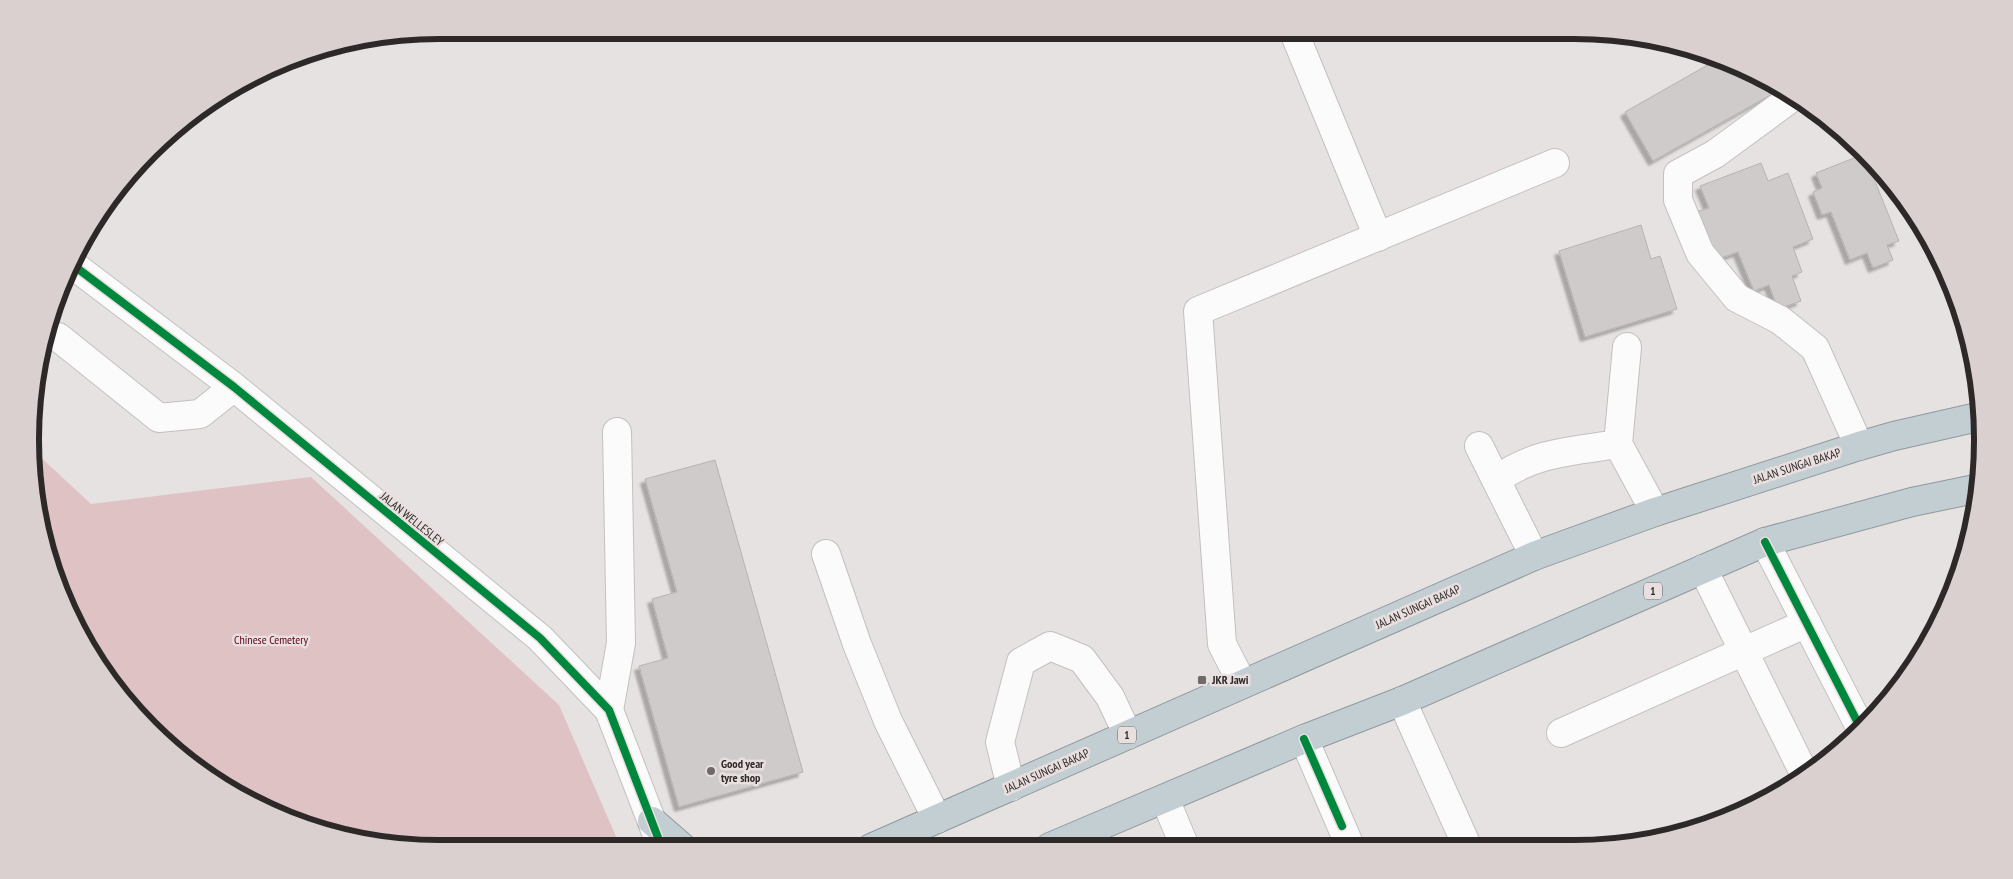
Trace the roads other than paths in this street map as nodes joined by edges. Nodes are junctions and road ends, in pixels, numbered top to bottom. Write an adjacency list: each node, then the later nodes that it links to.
1 (1297, 39): 4 (street)
2 (1788, 101): 13 (street)
3 (1555, 163): 4 (street)
4 (1378, 236): 25 (street)
5 (77, 269): 8 (street, JALAN WELLESLEY)
6 (58, 336): 8 (street)
7 (1626, 347): 11 (street)
8 (234, 388): 27 (street, JALAN WELLESLEY)
9 (1973, 416): 13 (highway, JALAN SUNGAI BAKAP / 1)
10 (617, 432): 27 (street)
11 (1618, 444): 14 (street); 18 (street)
12 (1479, 446): 14 (street)
13 (1859, 446): 18 (highway, JALAN SUNGAI BAKAP / 1)
14 (1496, 480): 21 (street)
15 (1971, 490): 16 (highway, 1)
16 (1912, 502): 17 (highway); 19 (highway, 1)
17 (1969, 503)
18 (1655, 512): 21 (highway, JALAN SUNGAI BAKAP / 1)
19 (1765, 542): 22 (highway, 1); 23 (street)
20 (826, 554): 35 (street)
21 (1534, 556): 25 (highway, JALAN SUNGAI BAKAP / 1)
22 (1703, 569): 24 (street); 26 (highway, 1)
23 (1807, 623): 24 (street); 28 (street)
24 (1744, 651): 29 (street); 32 (street)
25 (1242, 683): 30 (highway, JALAN SUNGAI BAKAP / 1)
26 (1402, 701): 31 (highway, 1); 44 (street)
27 (609, 710): 36 (street, JALAN WELLESLEY)
28 (1858, 722)
29 (1561, 733)
30 (1128, 735): 33 (highway, JALAN SUNGAI BAKAP / 1); 33 (street)
31 (1304, 739): 34 (highway, 1); 37 (street)
32 (1802, 769)
33 (1011, 787): 35 (highway, JALAN SUNGAI BAKAP / 1)
34 (1165, 798): 42 (highway, 1); 43 (street)
35 (937, 819): 41 (highway, JALAN SUNGAI BAKAP / 1)
36 (652, 822): 38 (highway); 39 (street, JALAN WELLESLEY); 40 (highway)
37 (1346, 836)
38 (652, 840)
39 (659, 840)
40 (673, 840)
41 (889, 840)
42 (1066, 840)
43 (1183, 840)
44 (1464, 840)

